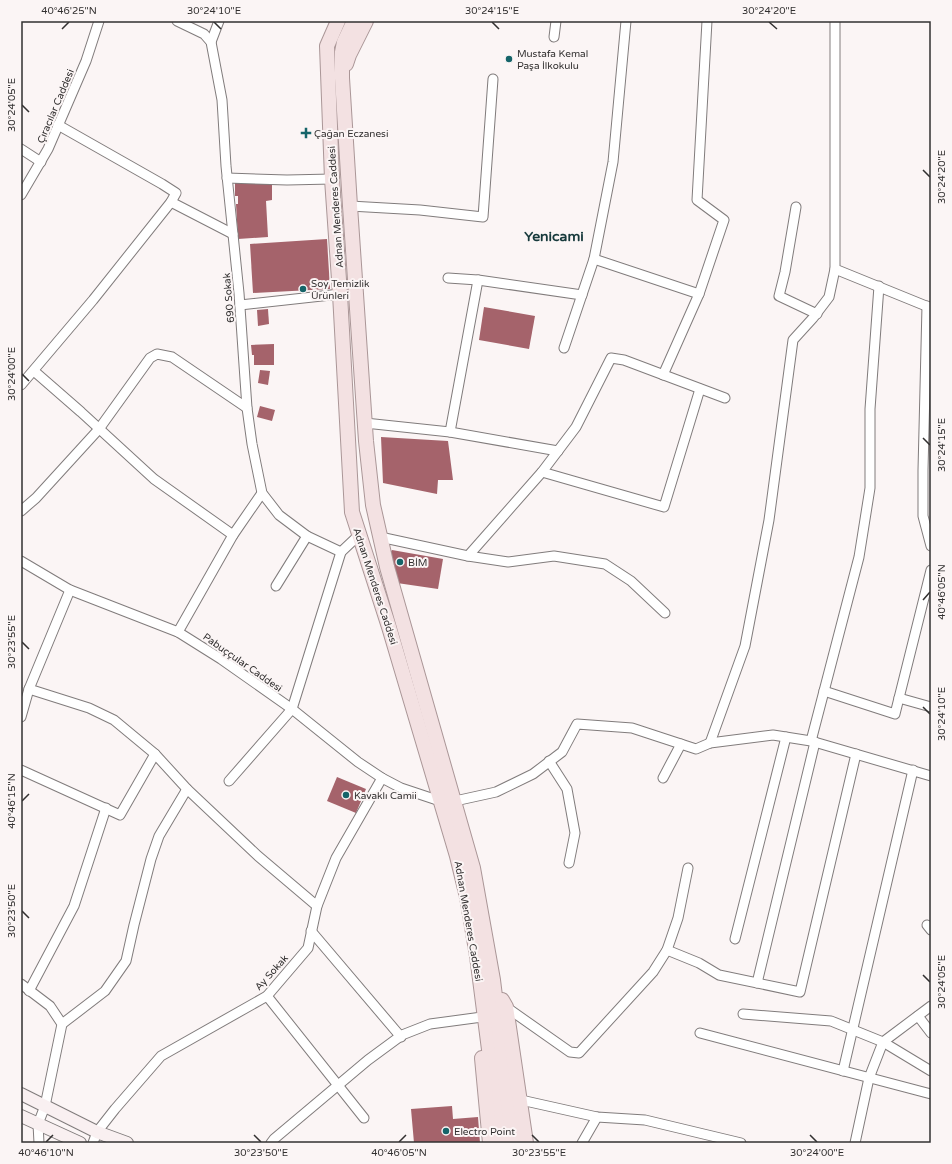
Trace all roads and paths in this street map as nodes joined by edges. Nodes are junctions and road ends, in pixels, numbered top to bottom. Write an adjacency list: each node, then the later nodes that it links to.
1 (99, 21): 17 (street, Çıracılar Caddesi)
2 (177, 21): 13 (street)
3 (219, 21): 13 (street)
4 (326, 21): 14 (main road)
5 (338, 21): 14 (main road, Adnan Menderes Caddesi)
6 (354, 21): 15 (main road, Adnan Menderes Caddesi)
7 (366, 21): 15 (main road)
8 (556, 21): 12 (street)
9 (626, 21): 27 (street)
10 (707, 21): 33 (street)
11 (835, 21): 28 (street)
12 (554, 37)
13 (211, 42): 20 (street, 690 Sokak)
14 (327, 46): 21 (main road, Adnan Menderes Caddesi)
15 (342, 78): 24 (main road, Adnan Menderes Caddesi)
16 (493, 79): 24 (street)
17 (58, 125): 19 (street, Çıracılar Caddesi); 23 (street)
18 (21, 149): 19 (street)
19 (41, 162): 22 (street, Çıracılar Caddesi)
20 (227, 178): 21 (street); 26 (street, 690 Sokak)
21 (332, 178): 32 (main road, Adnan Menderes Caddesi)
22 (21, 195)
23 (171, 202): 26 (street); 39 (street)
24 (350, 206): 46 (main road, Adnan Menderes Caddesi)
25 (796, 207): 37 (street)
26 (233, 234): 35 (street, 690 Sokak)
27 (594, 259): 33 (street); 34 (street)
28 (835, 268): 31 (street); 37 (street)
29 (448, 278): 30 (street)
30 (478, 280): 34 (street); 48 (street)
31 (879, 286): 36 (street); 68 (street)
32 (340, 294): 35 (street); 54 (main road, Adnan Menderes Caddesi)
33 (699, 294): 40 (street)
34 (582, 295): 38 (street)
35 (240, 305): 45 (street, 690 Sokak)
36 (929, 307): 43 (street)
37 (817, 314): 75 (street)
38 (564, 348)
39 (34, 371): 41 (street); 47 (street)
40 (663, 375): 42 (street); 49 (street)
41 (21, 385)
42 (700, 389): 44 (street); 51 (street)
43 (928, 396): 50 (street)
44 (726, 398)
45 (247, 408): 47 (street); 52 (street, 690 Sokak)
46 (365, 423): 48 (street); 57 (main road, Adnan Menderes Caddesi)
47 (99, 429): 53 (street); 55 (street)
48 (450, 432): 49 (street)
49 (558, 451): 51 (street)
50 (927, 470): 58 (street)
51 (542, 472): 60 (street)
52 (262, 494): 55 (street); 56 (street, 690 Sokak)
53 (21, 511)
54 (359, 534): 59 (street); 87 (main road, Adnan Menderes Caddesi)
55 (233, 535): 66 (street)
56 (307, 536): 59 (street, 690 Sokak); 63 (street)
57 (380, 537): 60 (street); 88 (main road, Adnan Menderes Caddesi)
58 (931, 546)
59 (341, 552): 71 (street)
60 (468, 556): 65 (street)
61 (21, 561): 64 (street, Pabuççular Caddesi)
62 (931, 570): 69 (street)
63 (276, 586)
64 (70, 590): 66 (street, Pabuççular Caddesi); 67 (street)
65 (665, 613)
66 (178, 632): 71 (street, Pabuççular Caddesi)
67 (29, 689): 72 (street); 77 (street)
68 (824, 691): 69 (street); 74 (street)
69 (899, 698): 70 (street)
70 (931, 707)
71 (292, 709): 83 (street, Pabuççular Caddesi); 85 (street)
72 (21, 717)
73 (786, 737): 74 (street); 75 (street); 94 (street)
74 (813, 742): 78 (street); 97 (street)
75 (710, 743): 76 (street)
76 (681, 744): 79 (street); 84 (street)
77 (155, 754): 86 (street); 89 (street)
78 (856, 754): 81 (street); 97 (street)
79 (549, 761): 88 (street); 90 (street)
80 (21, 770): 89 (street)
81 (913, 770): 82 (street); 108 (street)
82 (931, 776)
83 (382, 778): 87 (street, Pabuççular Caddesi); 92 (street, Ay Sokak)
84 (663, 778)
85 (229, 781)
86 (187, 789): 92 (street); 107 (street)
87 (440, 801): 101 (main road, Adnan Menderes Caddesi)
88 (455, 801): 96 (main road, Adnan Menderes Caddesi)
89 (106, 808): 99 (street)
90 (570, 863)
91 (688, 868): 95 (street)
92 (317, 906): 93 (street, Ay Sokak)
93 (311, 931): 100 (street, Ay Sokak); 111 (street)
94 (734, 939)
95 (666, 950): 97 (street); 103 (street)
96 (493, 980): 103 (main road); 132 (main road, Adnan Menderes Caddesi)
97 (757, 983)
98 (21, 984): 99 (street)
99 (29, 991): 107 (street)
100 (267, 996): 116 (street); 125 (street, Ay Sokak)
101 (483, 1002): 106 (main road); 131 (main road, Adnan Menderes Caddesi)
102 (931, 1006): 105 (street)
103 (506, 1007): 119 (main road)
104 (742, 1014): 108 (street)
105 (918, 1016): 110 (street); 112 (street)
106 (482, 1017): 111 (street); 130 (main road)
107 (62, 1024): 120 (street)
108 (853, 1029): 112 (street); 113 (street)
109 (700, 1033): 113 (street)
110 (931, 1033)
111 (401, 1037): 116 (street)
112 (883, 1042): 114 (street); 115 (street)
113 (844, 1071): 115 (street)
114 (931, 1071)
115 (869, 1078): 118 (street); 136 (street)
116 (338, 1086): 123 (street); 129 (street)
117 (21, 1094): 120 (main road)
118 (931, 1094)
119 (521, 1100): 122 (street); 133 (main road)
120 (45, 1106): 124 (street); 125 (main road)
121 (21, 1116): 124 (main road)
122 (596, 1117): 134 (street); 135 (street)
123 (364, 1118)
124 (38, 1124): 126 (street); 127 (main road)
125 (95, 1138): 128 (main road)
126 (38, 1143)
127 (80, 1143)
128 (127, 1143)
129 (271, 1143)
130 (490, 1143)
131 (501, 1143)
132 (513, 1143)
133 (526, 1143)
134 (582, 1143)
135 (741, 1143)
136 (855, 1143)

